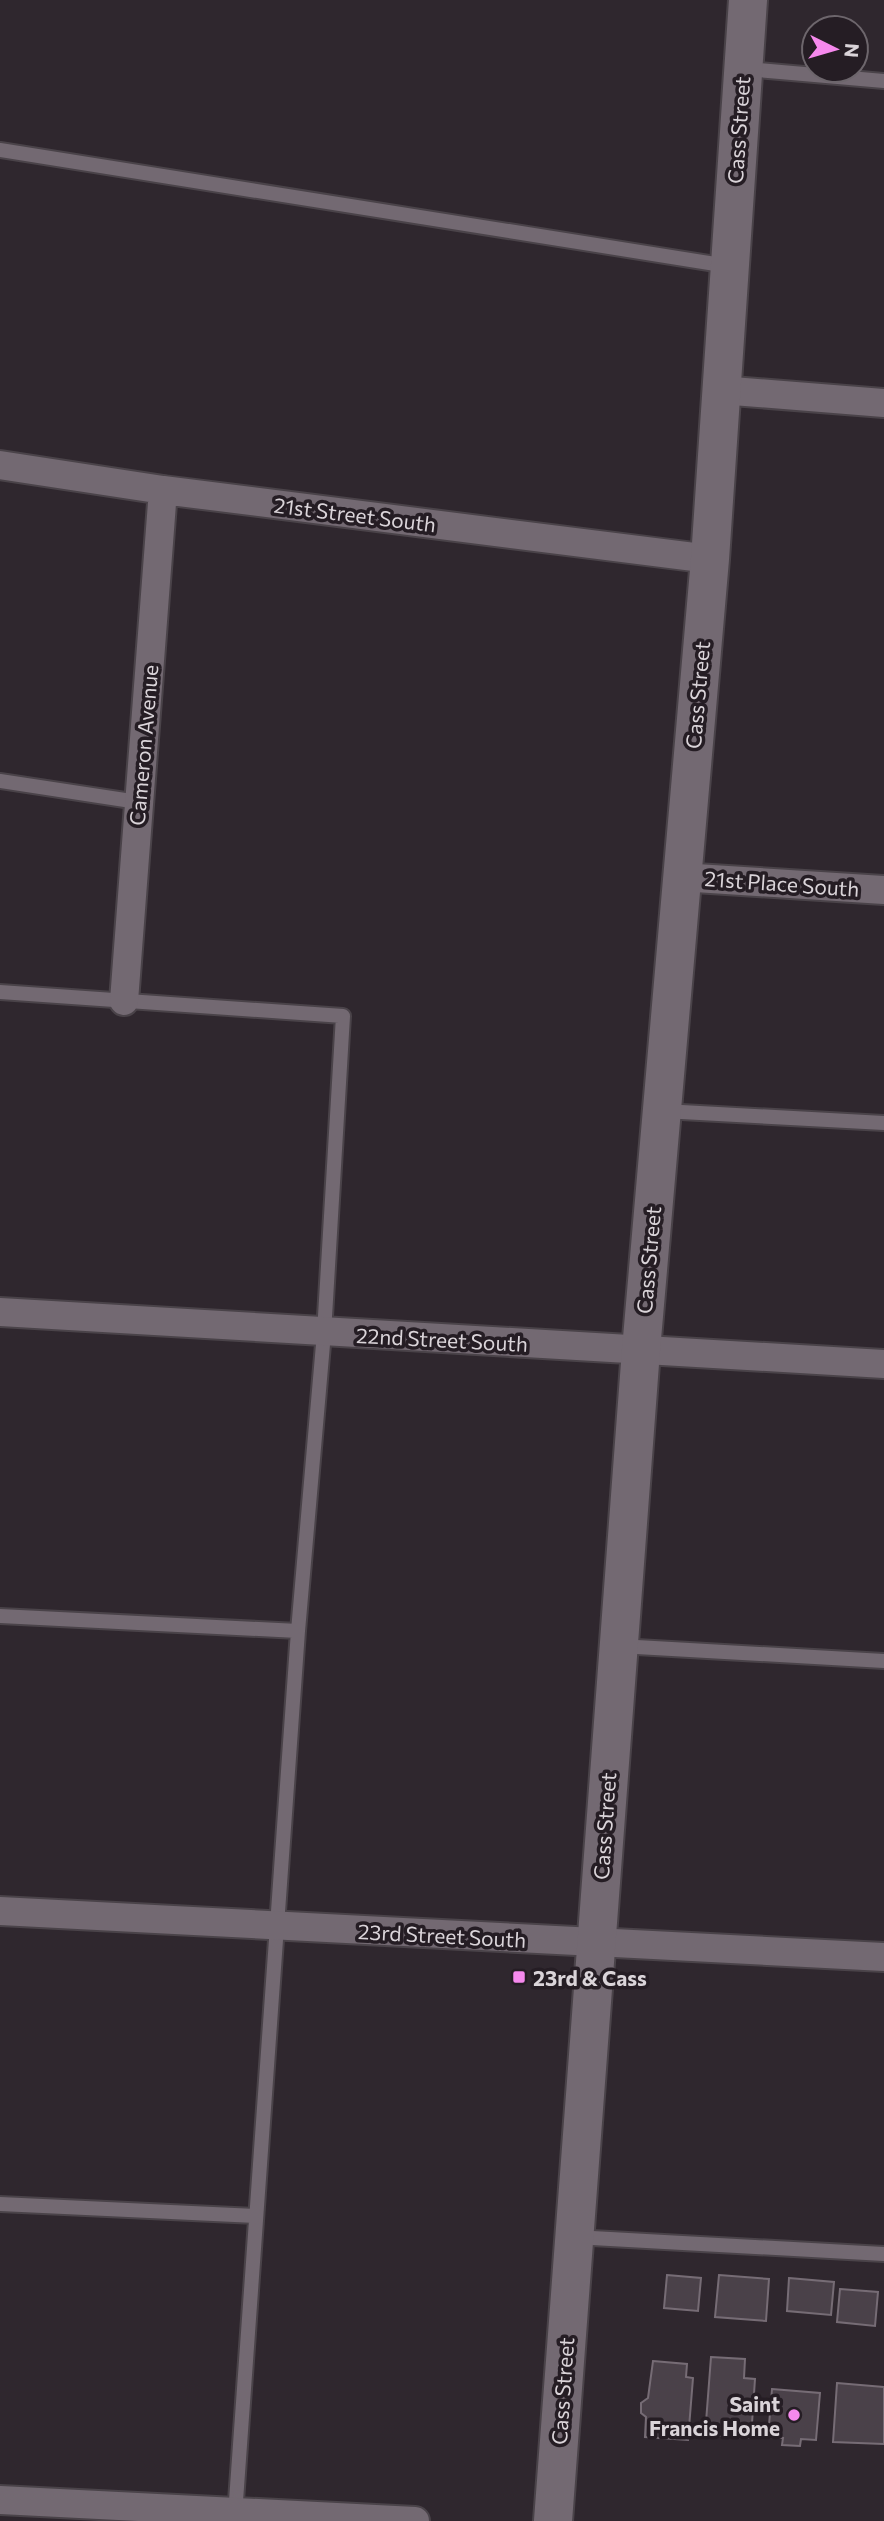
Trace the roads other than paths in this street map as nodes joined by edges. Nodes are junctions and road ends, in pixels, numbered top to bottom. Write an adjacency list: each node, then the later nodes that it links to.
1 (748, 0): 2 (street, Cass Street)
2 (743, 69): 3 (lane); 5 (street, Cass Street)
3 (884, 81)
4 (0, 150): 5 (lane)
5 (729, 266): 6 (street, Cass Street)
6 (720, 390): 7 (street); 10 (street, Cass Street)
7 (884, 403)
8 (0, 465): 9 (street, 21st Street South)
9 (163, 490): 10 (street, 21st Street South); 12 (street, Cameron Avenue)
10 (710, 559): 13 (street, Cass Street)
11 (0, 781): 12 (lane)
12 (138, 802): 16 (street, Cameron Avenue)
13 (680, 877): 14 (street, 21st Place South); 17 (street, Cass Street)
14 (884, 890)
15 (0, 992): 16 (lane)
16 (124, 1001): 20 (lane)
17 (661, 1110): 18 (lane); 21 (street, Cass Street)
18 (884, 1123)
19 (0, 1312): 20 (street, 22nd Street South)
20 (324, 1333): 21 (street, 22nd Street South); 24 (lane)
21 (641, 1350): 22 (street, 22nd Street South); 25 (street, Cass Street)
22 (884, 1364)
23 (0, 1616): 24 (lane)
24 (298, 1631): 28 (lane)
25 (617, 1646): 26 (lane); 29 (street, Cass Street)
26 (884, 1661)
27 (0, 1911): 28 (street, 23rd Street South)
28 (276, 1928): 29 (street, 23rd Street South); 32 (lane)
29 (595, 1942): 30 (street, 23rd Street South); 33 (street, Cass Street)
30 (884, 1957)
31 (0, 2204): 32 (lane)
32 (256, 2216): 36 (lane)
33 (573, 2237): 34 (lane); 38 (street, Cass Street)
34 (884, 2254)
35 (0, 2500): 36 (street)
36 (235, 2517): 37 (street)
37 (415, 2521)
38 (553, 2521)

